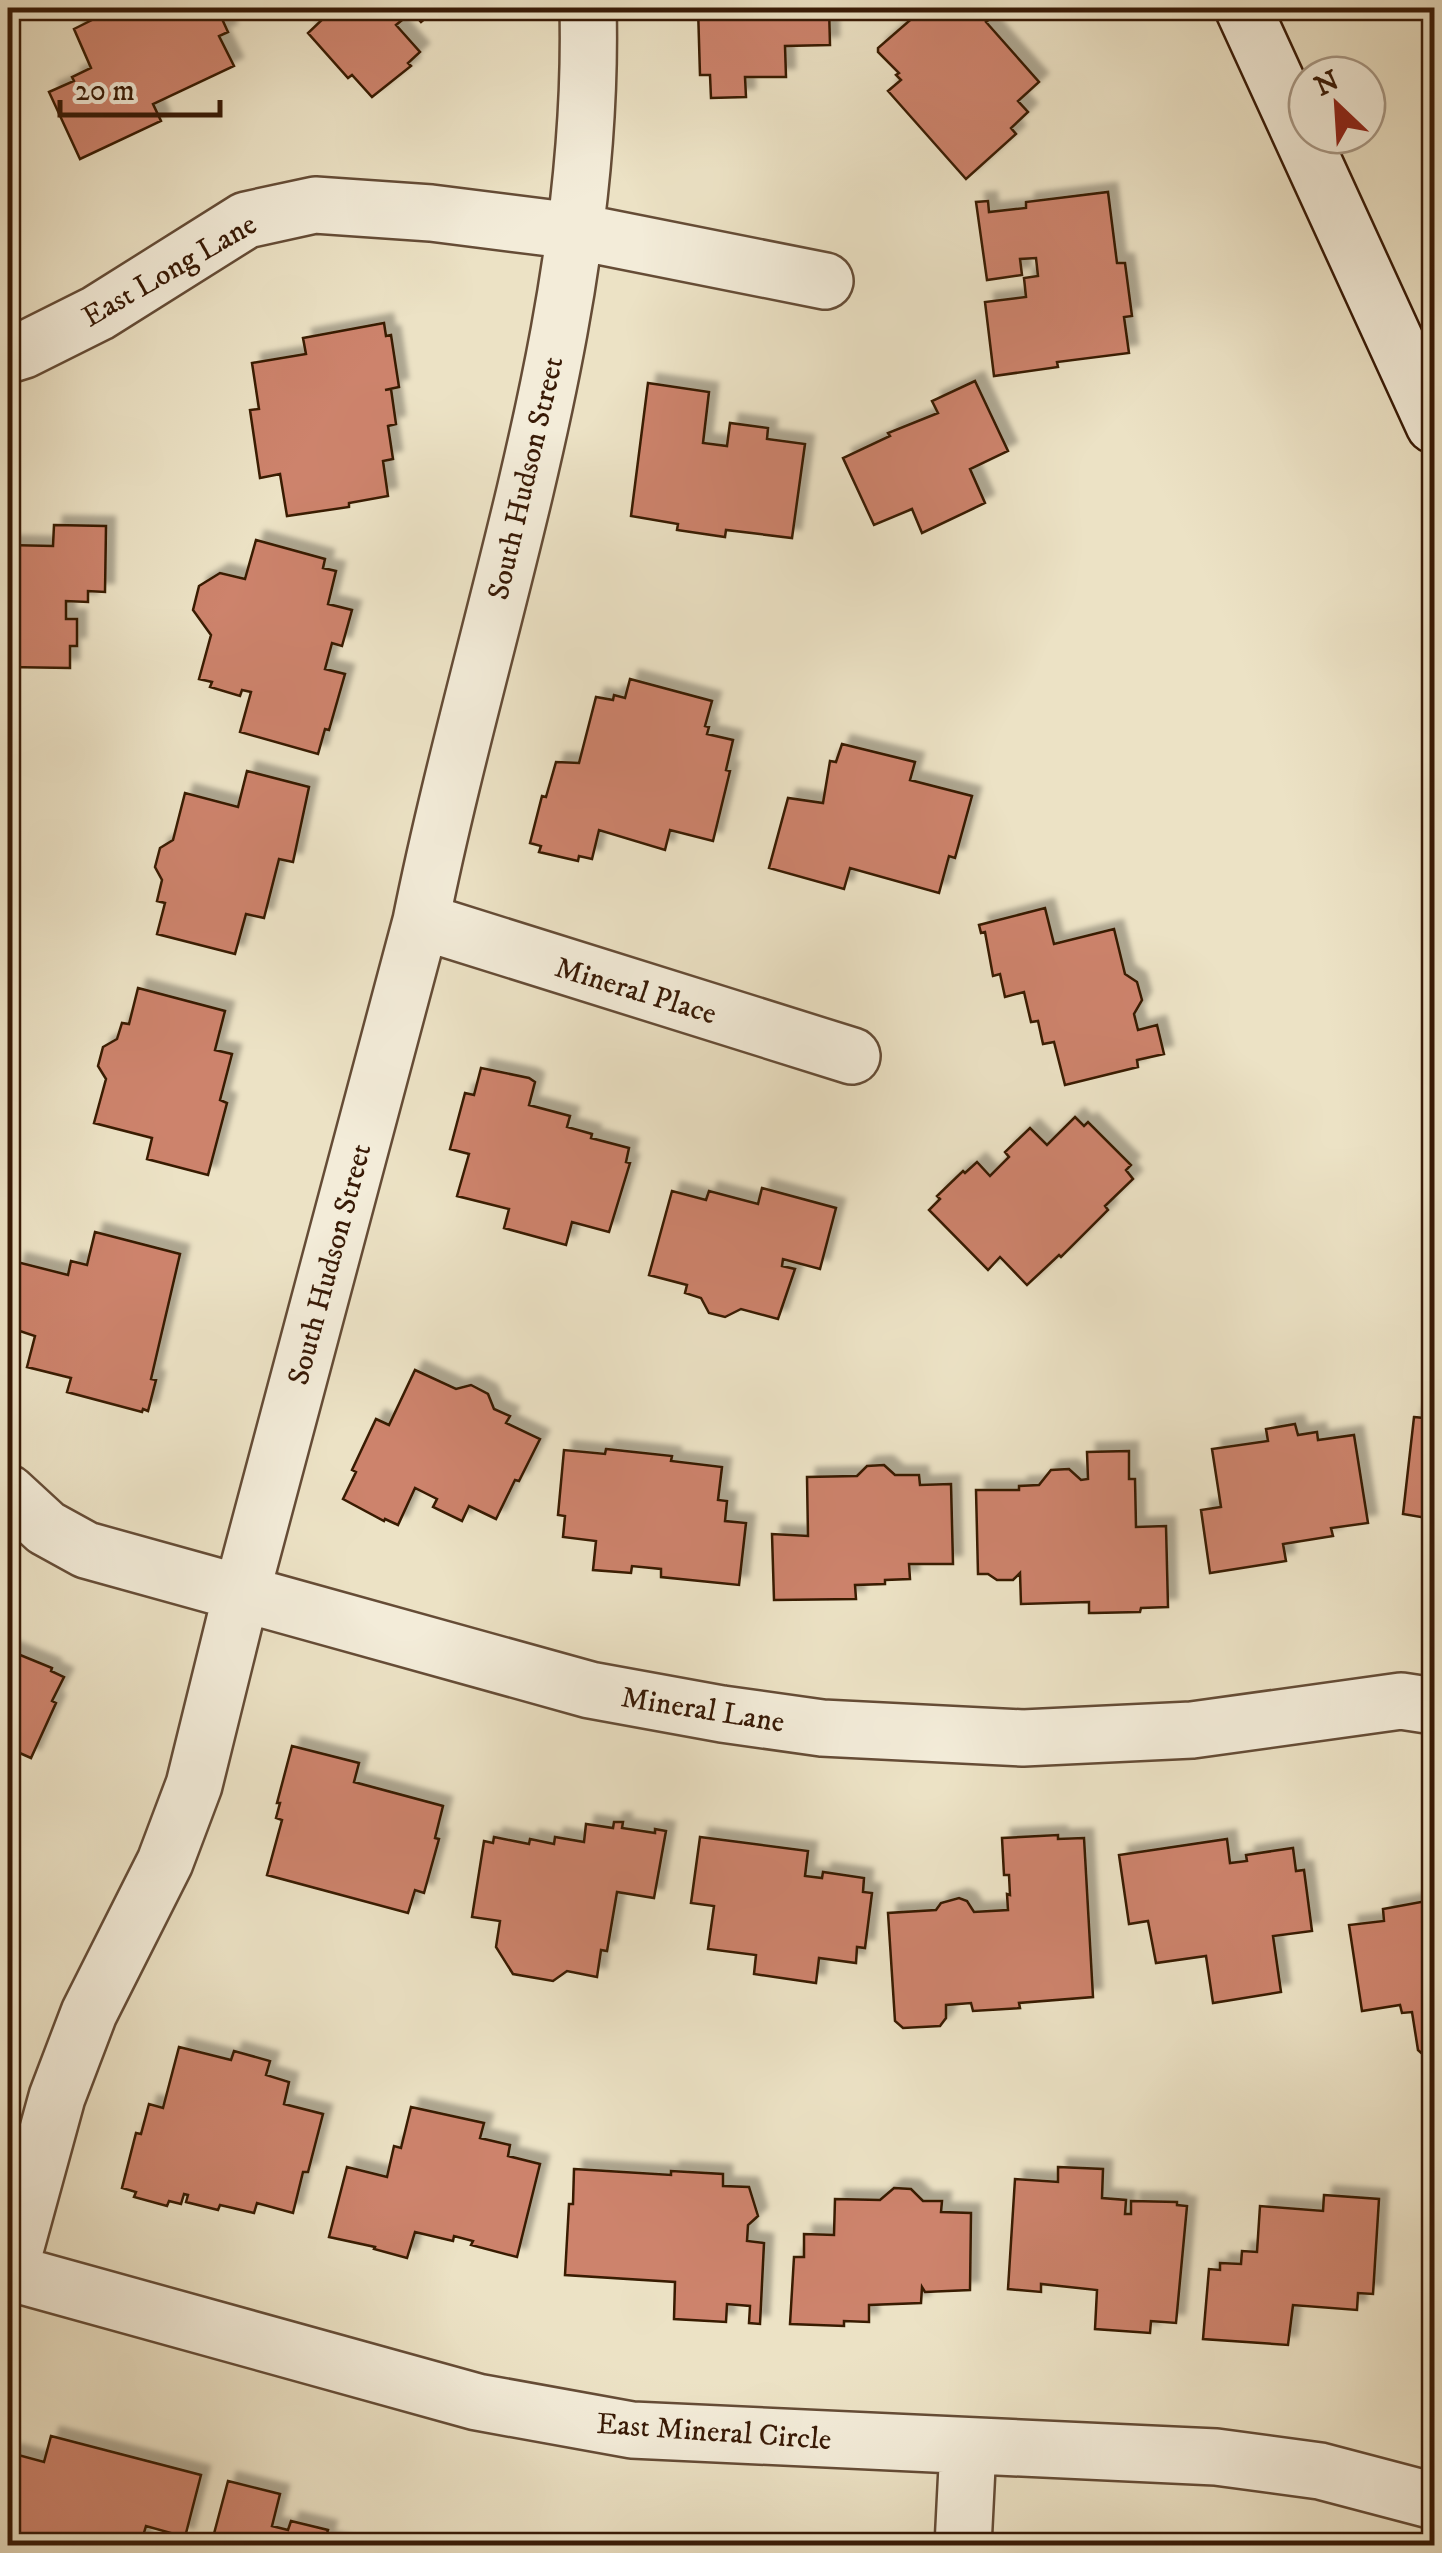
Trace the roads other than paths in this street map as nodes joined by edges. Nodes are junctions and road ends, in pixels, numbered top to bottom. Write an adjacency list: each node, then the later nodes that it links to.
1 (588, 8): 3 (street, South Hudson Street)
2 (1243, 8): 6 (street)
3 (574, 231): 4 (street); 5 (street, East Long Lane); 7 (street, South Hudson Street)
4 (826, 281)
5 (8, 355)
6 (1434, 425)
7 (421, 922): 8 (street, Mineral Place); 10 (street, South Hudson Street)
8 (852, 1056)
9 (8, 1493): 10 (street, Mineral Lane)
10 (241, 1595): 11 (street, Mineral Lane); 12 (street, South Hudson Street)
11 (1434, 1706)
12 (8, 2272): 13 (street, East Mineral Circle)
13 (968, 2447): 14 (street, East Mineral Circle); 15 (street)
14 (1434, 2501)
15 (963, 2546)

